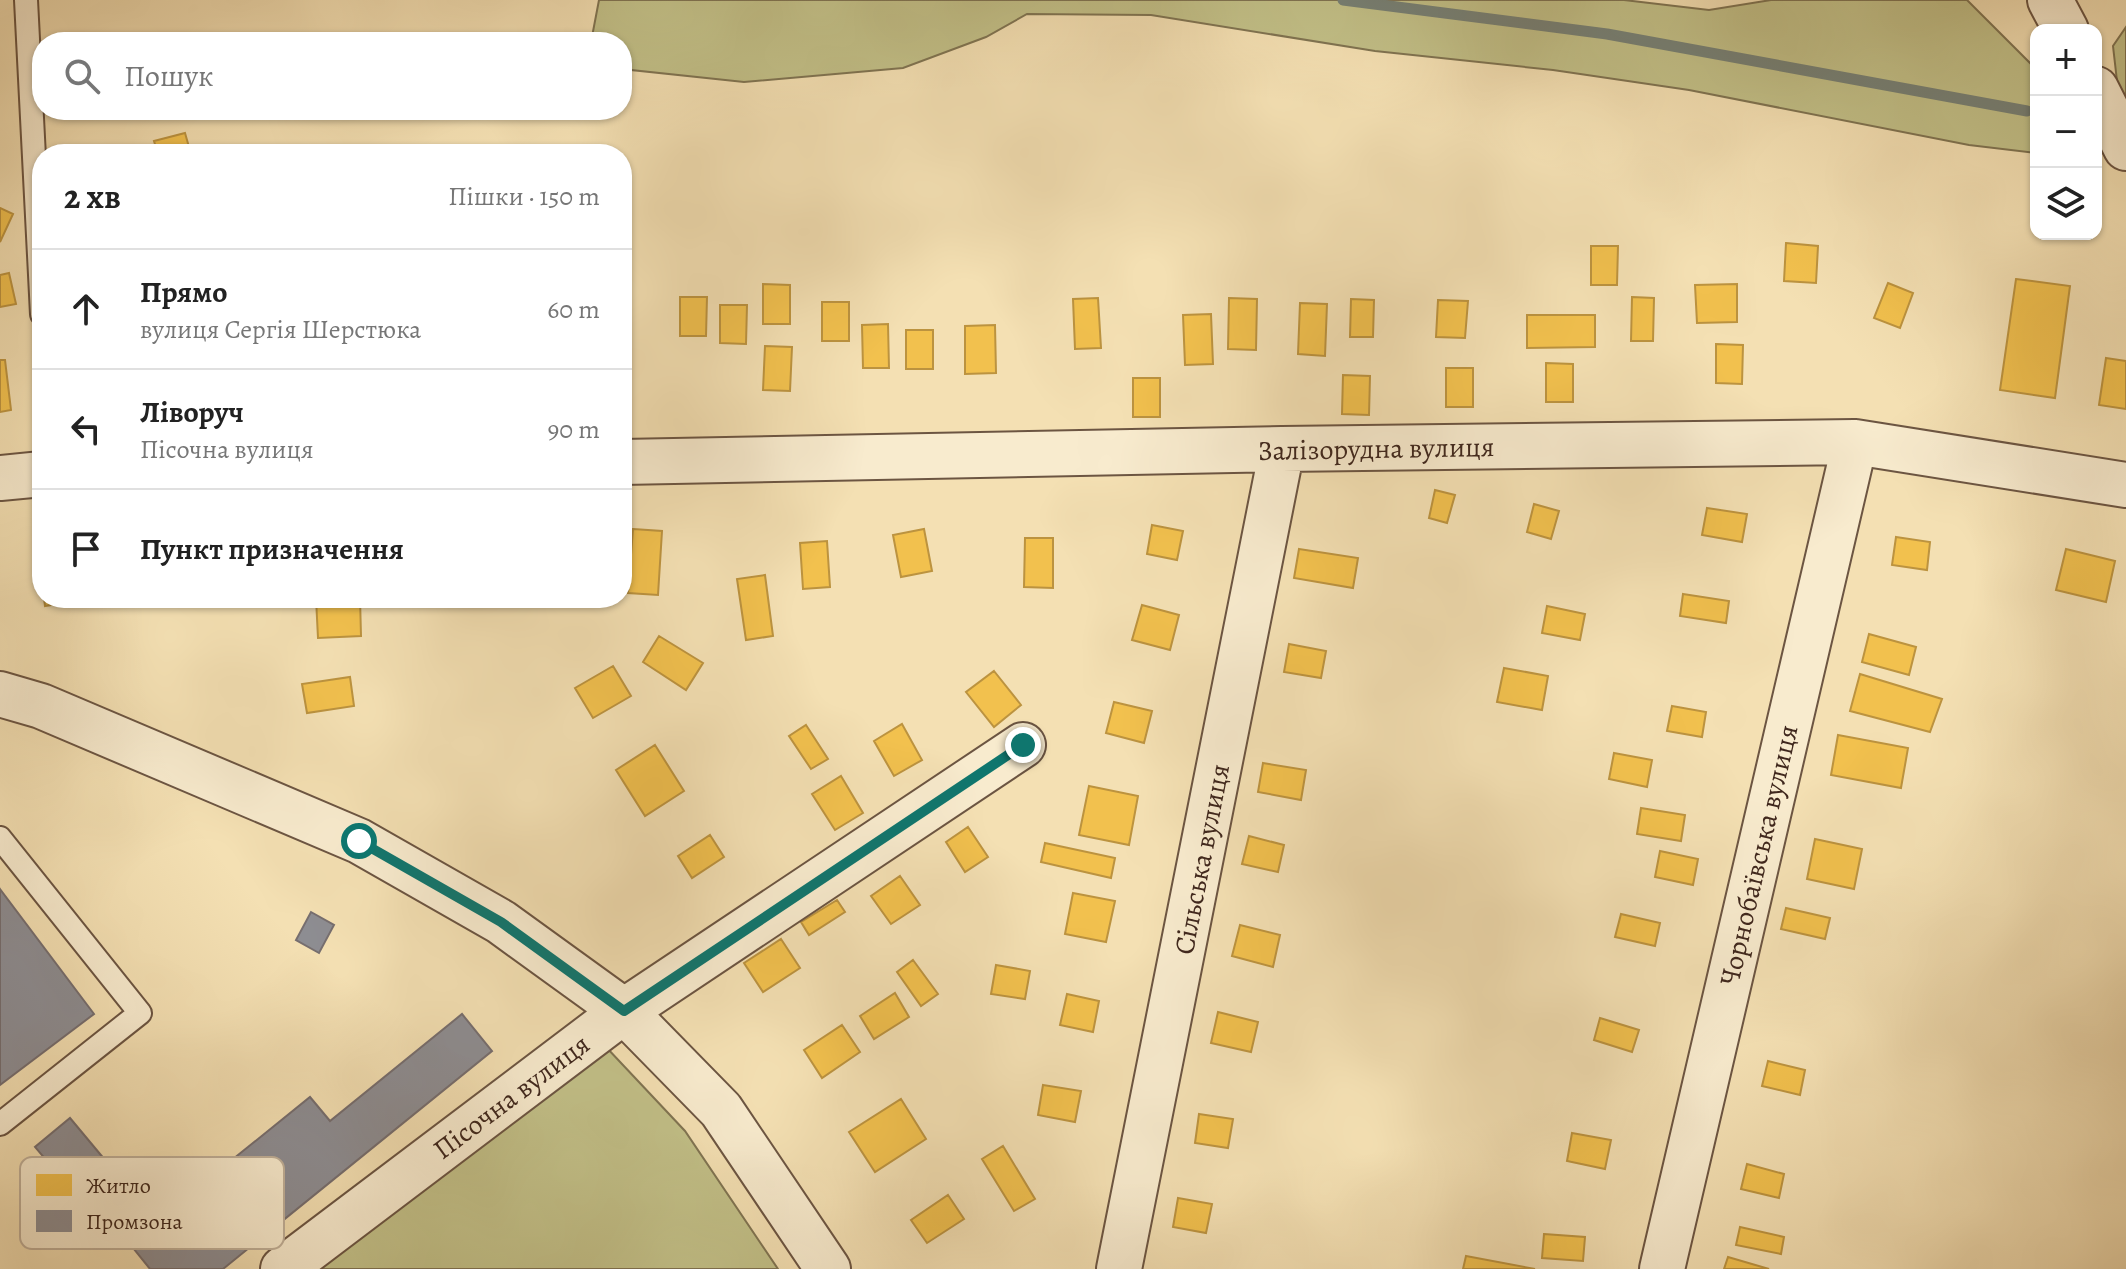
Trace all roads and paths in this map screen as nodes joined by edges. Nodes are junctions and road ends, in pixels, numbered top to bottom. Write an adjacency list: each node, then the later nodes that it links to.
1 (26, 0): 5 (lane)
2 (2050, 0): 3 (street)
3 (2063, 24)
4 (2100, 96): 8 (street)
5 (32, 118)
6 (32, 120): 7 (lane)
7 (33, 144)
8 (2126, 148)
9 (1855, 442): 10 (street, Залізорудна вулиця); 14 (street, Залізорудна вулиця); 23 (street, Чорнобаївська вулиця)
10 (1282, 449): 11 (street, Залізорудна вулиця); 22 (street, Сільська вулиця)
11 (632, 462)
12 (32, 475): 13 (street)
13 (0, 478)
14 (2126, 485)
15 (0, 694): 18 (street)
16 (1023, 745): 18 (street, Пісочна вулиця)
17 (0, 838): 19 (lane)
18 (624, 1011): 20 (street, Пісочна вулиця); 21 (street)
19 (0, 1124)
20 (283, 1269)
21 (828, 1269)
22 (1119, 1269)
23 (1662, 1269)

